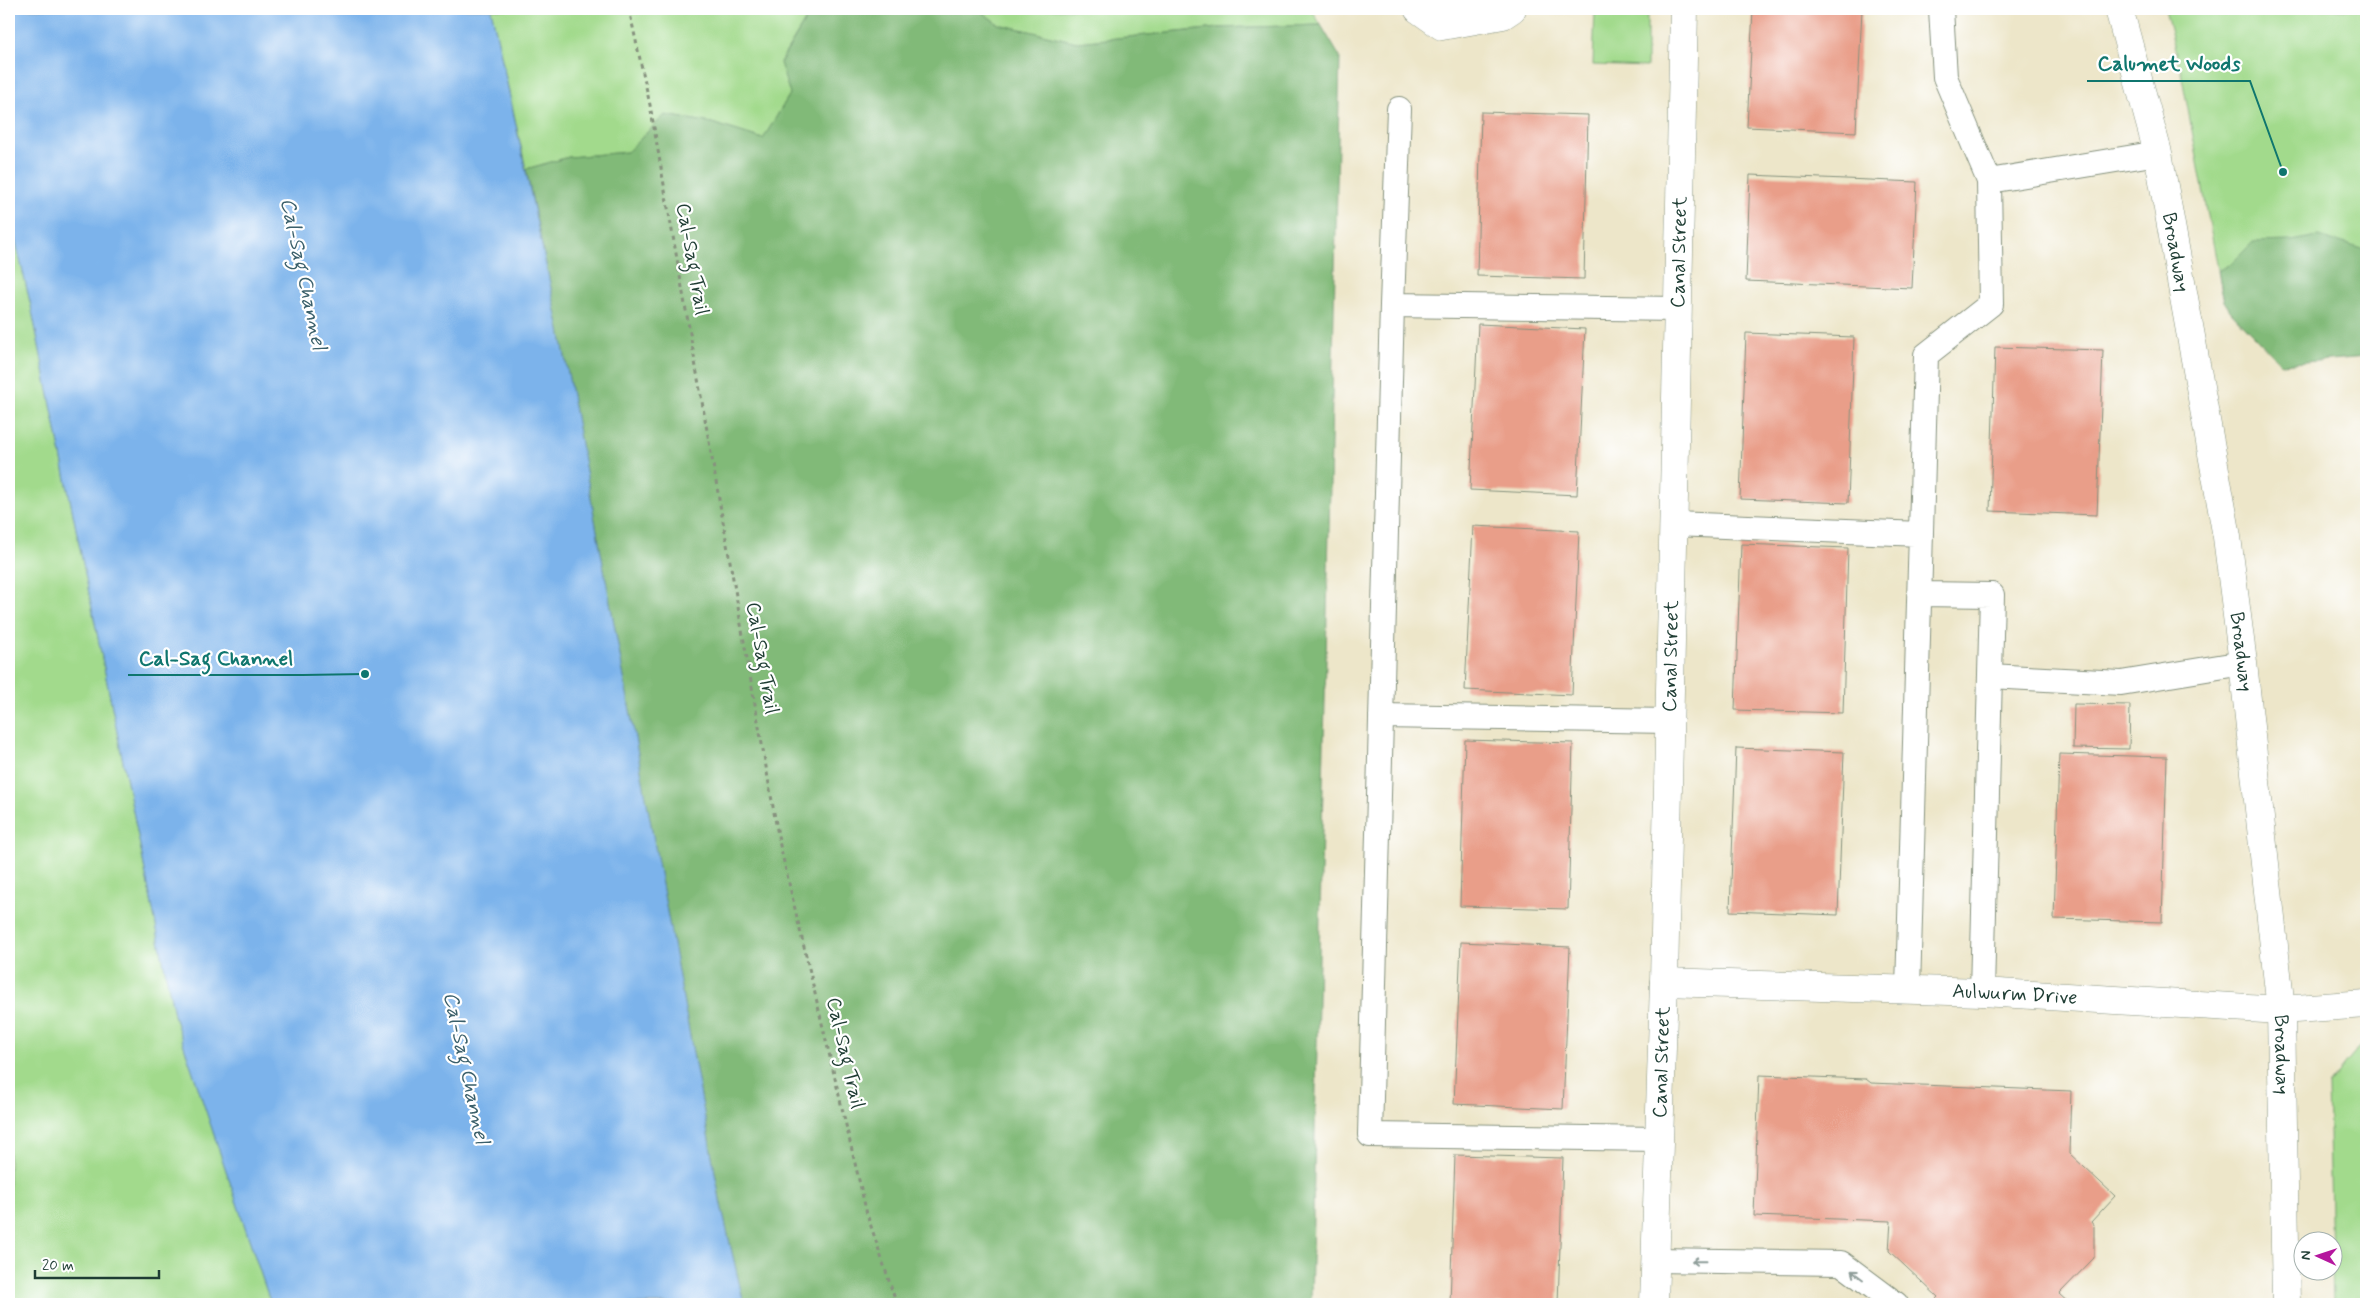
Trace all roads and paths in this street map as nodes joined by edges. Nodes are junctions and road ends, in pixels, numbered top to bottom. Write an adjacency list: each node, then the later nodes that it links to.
1 (629, 9): 26 (path, Cal-Sag Trail)
2 (1418, 9): 3 (street)
3 (1512, 9)
4 (1684, 9): 11 (street, Canal Street)
5 (1941, 9): 9 (lane)
6 (2119, 9): 8 (street, Broadway)
7 (1399, 109): 10 (lane)
8 (2158, 153): 9 (lane); 15 (street, Broadway)
9 (1989, 181): 13 (lane)
10 (1392, 305): 11 (lane); 17 (lane)
11 (1678, 309): 12 (street, Canal Street)
12 (1674, 524): 13 (lane); 18 (street, Canal Street)
13 (1921, 534): 14 (lane)
14 (1920, 594): 16 (lane); 20 (lane)
15 (2243, 663): 16 (lane); 23 (street, Broadway)
16 (1990, 676): 21 (lane)
17 (1381, 716): 18 (lane); 24 (lane)
18 (1670, 721): 19 (street, Canal Street)
19 (1664, 982): 20 (street, Aulwurm Drive); 24 (street, Canal Street)
20 (1908, 989): 21 (street, Aulwurm Drive)
21 (1982, 992): 23 (street, Aulwurm Drive)
22 (2366, 1004): 23 (street, Aulwurm Drive)
23 (2281, 1010): 29 (street, Broadway)
24 (1659, 1139): 25 (street, Canal Street)
25 (1655, 1260): 27 (street, Canal Street); 28 (lane, one-way to 25)
26 (899, 1304)
27 (1654, 1304)
28 (1896, 1304)
29 (2286, 1304)

